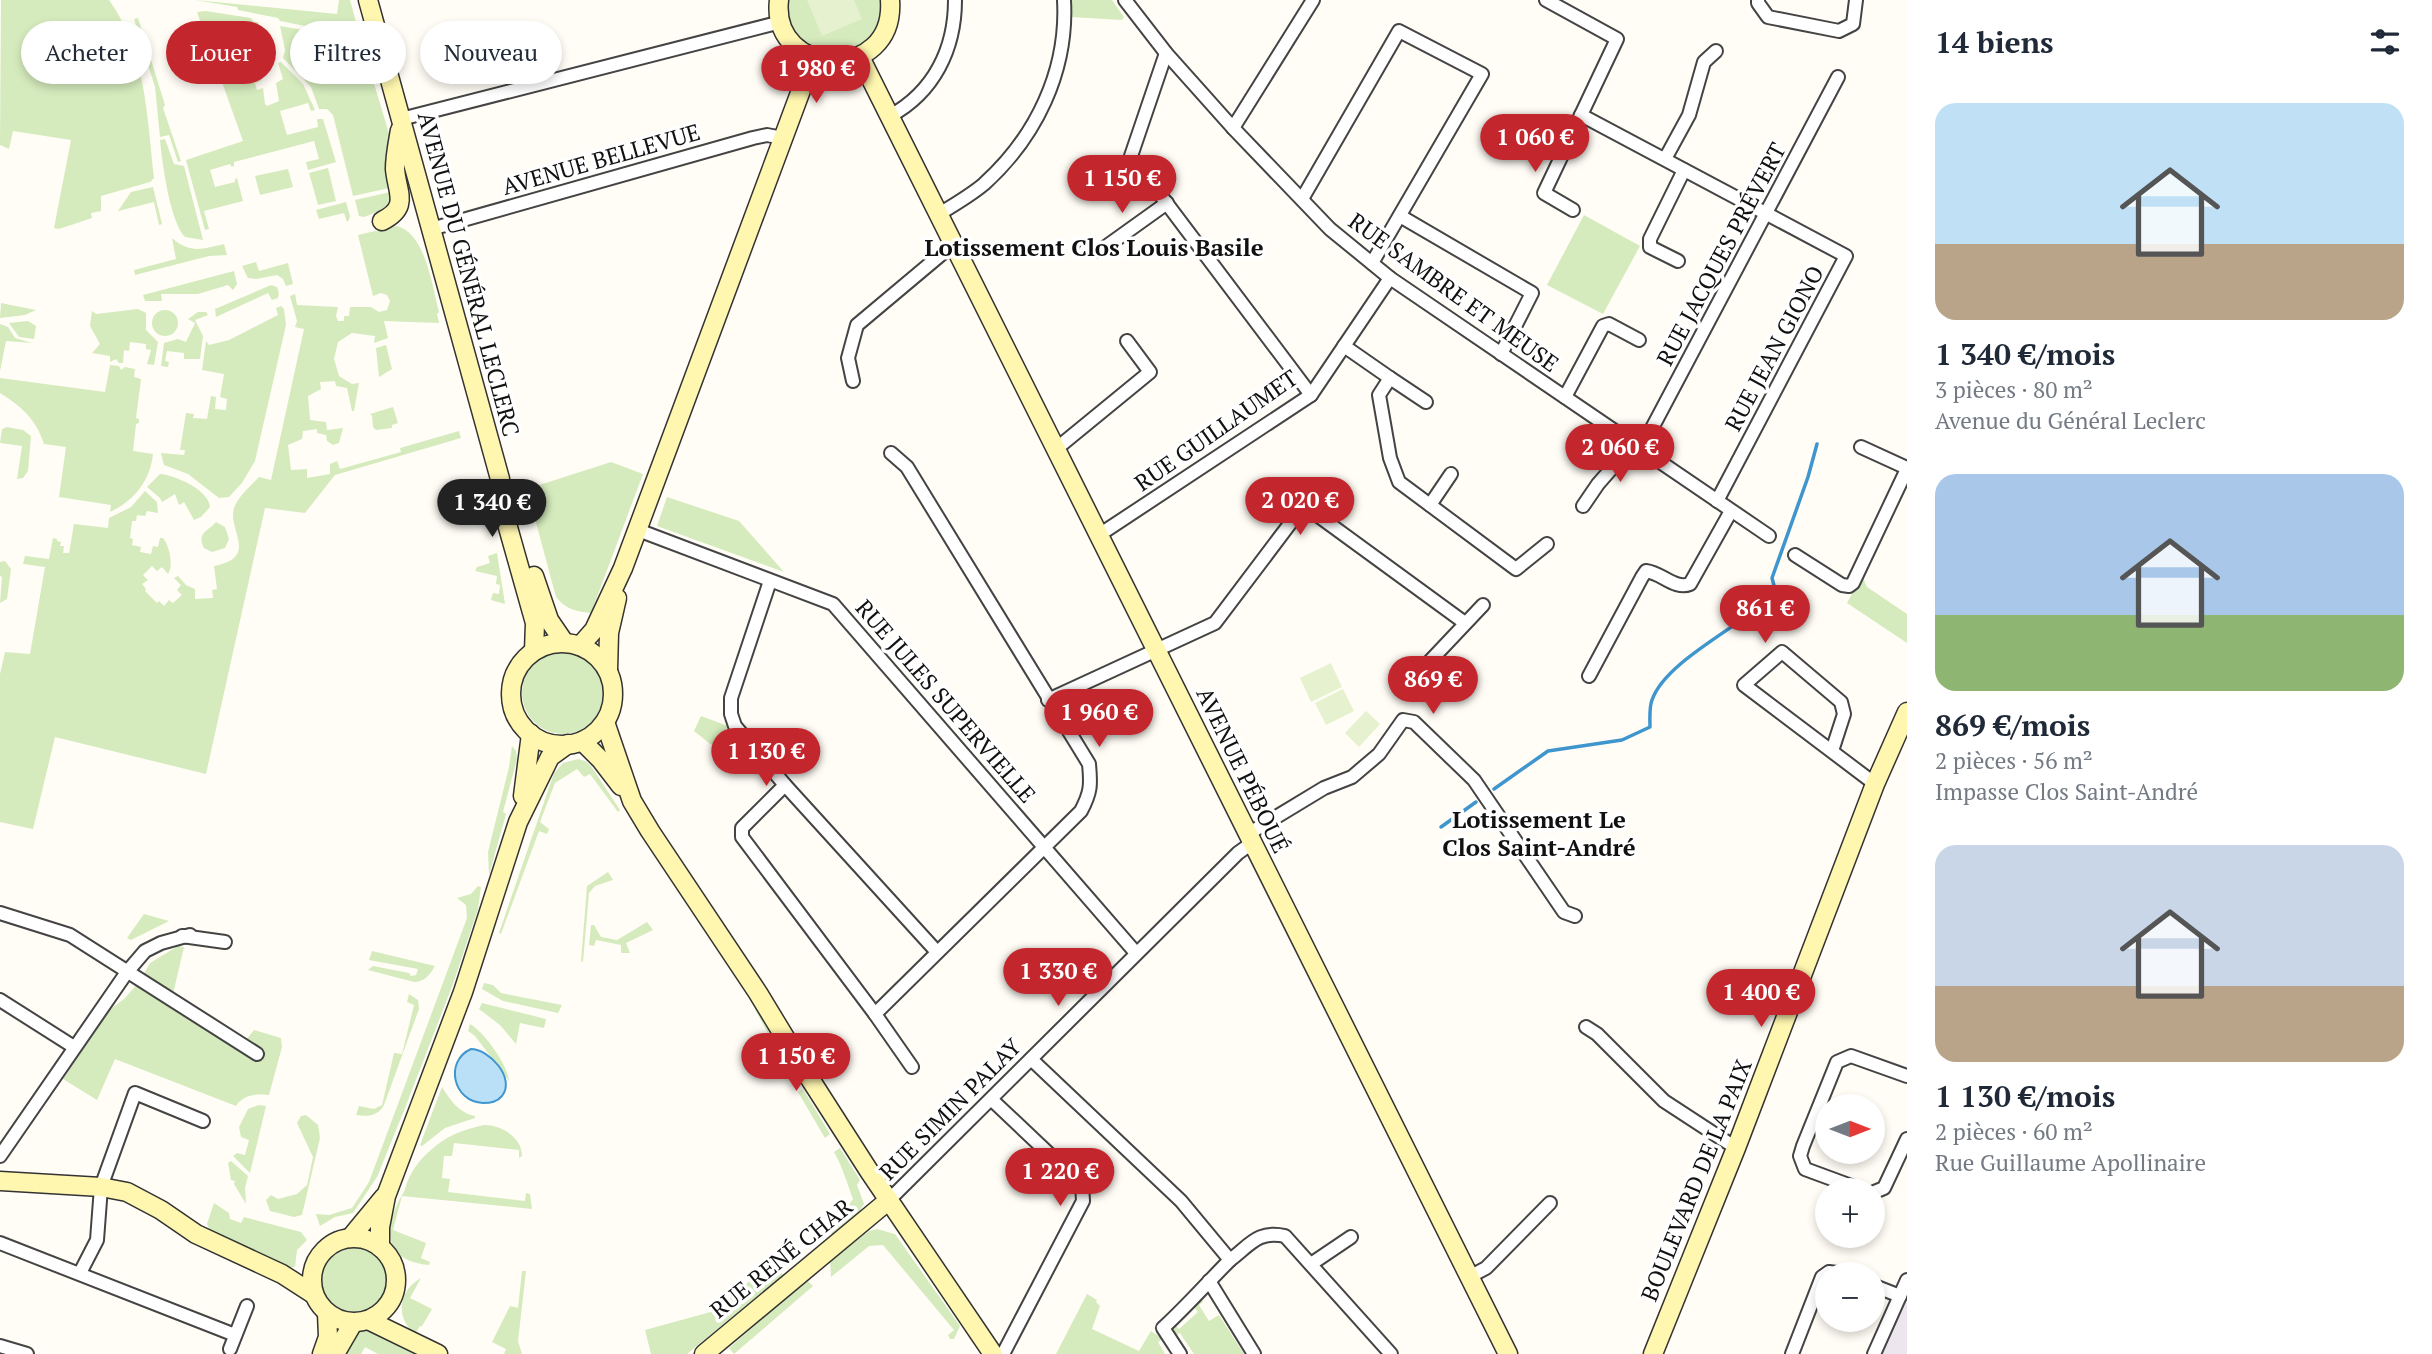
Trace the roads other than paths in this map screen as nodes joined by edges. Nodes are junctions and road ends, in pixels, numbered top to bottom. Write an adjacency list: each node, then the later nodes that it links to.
1 (368, 0): 19 (main road, AVENUE DU GÉNÉRAL LECLERC)
2 (779, 0): 11 (main road)
3 (890, 0): 14 (main road)
4 (955, 0): 18 (street)
5 (1064, 0): 27 (street)
6 (1125, 0): 13 (street, RUE SAMBRE ET MEUSE)
7 (1313, 0): 20 (street)
8 (1546, 0): 17 (street)
9 (1758, 0): 10 (street)
10 (1856, 0)
11 (781, 22): 15 (main road); 19 (street)
12 (1716, 51): 22 (street)
13 (1166, 53): 20 (street, RUE SAMBRE ET MEUSE); 25 (street)
14 (860, 57): 15 (main road); 18 (main road, AVENUE PÉBOUÉ)
15 (813, 58): 21 (main road)
16 (1838, 77): 28 (street, RUE JACQUES PRÉVERT)
17 (1581, 115): 22 (street); 26 (street)
18 (890, 116): 27 (main road, AVENUE PÉBOUÉ)
19 (401, 120): 30 (main road); 31 (main road, AVENUE DU GÉNÉRAL LECLERC)
20 (1233, 128): 24 (street, RUE SAMBRE ET MEUSE)
21 (783, 138): 31 (street, AVENUE BELLEVUE); 57 (main road)
22 (1665, 159): 23 (street)
23 (1684, 170): 28 (street); 34 (street)
24 (1302, 199): 29 (street); 35 (street, RUE SAMBRE ET MEUSE)
25 (1167, 203): 33 (street); 43 (street)
26 (1573, 210)
27 (939, 214): 32 (main road, AVENUE PÉBOUÉ)
28 (1767, 214): 46 (street, RUE JACQUES PRÉVERT); 53 (street, RUE JEAN GIONO)
29 (1400, 215): 35 (street); 40 (street)
30 (382, 221)
31 (431, 229): 52 (main road, AVENUE DU GÉNÉRAL LECLERC)
32 (955, 246): 42 (street); 48 (main road, AVENUE PÉBOUÉ)
33 (1085, 251)
34 (1678, 261)
35 (1372, 263): 36 (street, RUE SAMBRE ET MEUSE)
36 (1390, 278): 39 (street, RUE GUILLAUMET); 40 (street, RUE SAMBRE ET MEUSE)
37 (1639, 340): 44 (street)
38 (1127, 341): 48 (street)
39 (1344, 346): 41 (street); 43 (street, RUE GUILLAUMET)
40 (1500, 354): 44 (street, RUE SAMBRE ET MEUSE)
41 (1390, 378): 45 (street); 54 (street)
42 (853, 381)
43 (1311, 395): 58 (street, RUE GUILLAUMET)
44 (1565, 397): 46 (street, RUE SAMBRE ET MEUSE)
45 (1426, 402)
46 (1637, 447): 53 (street, RUE SAMBRE ET MEUSE); 55 (street)
47 (1861, 447): 50 (street)
48 (1056, 449): 58 (main road, AVENUE PÉBOUÉ)
49 (891, 453): 72 (street)
50 (1907, 469): 61 (street)
51 (1451, 474): 54 (street)
52 (500, 480): 66 (main road, AVENUE DU GÉNÉRAL LECLERC); 68 (main road, AVENUE DU GÉNÉRAL LECLERC)
53 (1717, 501): 56 (street, RUE SAMBRE ET MEUSE)
54 (1430, 505): 60 (street)
55 (1583, 506)
56 (1731, 511): 59 (street, RUE SAMBRE ET MEUSE); 70 (street)
57 (638, 530): 62 (main road); 63 (street, RUE JULES SUPERVIELLE)
58 (1099, 535): 67 (main road, AVENUE PÉBOUÉ)
59 (1769, 536)
60 (1548, 544)
61 (1795, 555)
62 (623, 568): 66 (main road); 69 (main road)
63 (770, 581): 79 (street); 83 (street, RUE JULES SUPERVIELLE)
64 (1483, 605): 65 (street)
65 (1465, 623): 67 (street); 71 (street)
66 (572, 644): 68 (main road); 69 (main road)
67 (1156, 650): 72 (street); 82 (main road, AVENUE PÉBOUÉ)
68 (534, 651): 75 (main road)
69 (608, 670): 73 (main road)
70 (1589, 676)
71 (1414, 678)
72 (1048, 700): 83 (street)
73 (605, 722): 76 (main road); 80 (main road)
74 (1906, 723): 78 (main road, BOULEVARD DE LA PAIX)
75 (531, 734): 76 (main road); 81 (main road)
76 (575, 743): 80 (main road); 81 (main road)
77 (1832, 751): 77 (street); 78 (street)
78 (1875, 784): 102 (main road, BOULEVARD DE LA PAIX)
79 (785, 785): 87 (street); 91 (street)
80 (632, 801): 111 (main road)
81 (518, 822): 110 (main road)
82 (1250, 839): 85 (street, RUE SIMIN PALAY); 88 (street, RUE SIMIN PALAY); 122 (main road, AVENUE PÉBOUÉ)
83 (1044, 845): 87 (street); 88 (street, RUE JULES SUPERVIELLE)
84 (0, 913): 89 (street)
85 (1575, 916)
86 (225, 942): 89 (street)
87 (937, 952): 91 (street)
88 (1136, 953): 95 (street, RUE SIMIN PALAY)
89 (127, 972): 93 (street); 94 (street)
90 (0, 1000): 93 (street)
91 (875, 1014): 96 (street)
92 (1586, 1027): 102 (street)
93 (74, 1047): 100 (street)
94 (257, 1054)
95 (1031, 1059): 98 (street, RUE SIMIN PALAY); 117 (street)
96 (912, 1067)
97 (1907, 1076): 105 (street)
98 (991, 1099): 104 (street); 111 (street, RUE SIMIN PALAY)
99 (203, 1121): 109 (street)
100 (5, 1136): 103 (street)
101 (1906, 1144): 108 (street)
102 (1737, 1147): 148 (main road, BOULEVARD DE LA PAIX)
103 (0, 1156)
104 (1053, 1158): 106 (street); 144 (street)
105 (1829, 1178)
106 (1027, 1180)
107 (0, 1181): 109 (main road)
108 (1885, 1186)
109 (101, 1187): 120 (street); 121 (main road)
110 (386, 1196): 113 (main road); 116 (main road)
111 (889, 1200): 142 (main road, RUE RENÉ CHAR); 143 (main road)
112 (1550, 1203): 122 (street)
113 (351, 1237): 116 (main road); 119 (main road)
114 (1351, 1237): 118 (street)
115 (0, 1243): 120 (street)
116 (380, 1247): 129 (main road)
117 (1230, 1260): 118 (street); 124 (street)
118 (1311, 1264): 137 (street)
119 (312, 1269): 121 (main road); 126 (main road)
120 (80, 1273): 134 (street)
121 (282, 1274): 126 (main road)
122 (1469, 1278): 147 (main road, AVENUE PÉBOUÉ)
123 (1907, 1280): 128 (street)
124 (1209, 1281): 145 (street); 146 (street)
125 (1885, 1290): 128 (street)
126 (313, 1294): 131 (main road)
127 (1815, 1295): 149 (street)
128 (1900, 1296): 150 (street)
129 (390, 1302): 132 (main road); 133 (main road)
130 (247, 1306): 134 (street)
131 (327, 1313): 132 (main road); 139 (main road)
132 (361, 1322): 133 (main road); 140 (main road)
133 (397, 1333): 141 (main road)
134 (235, 1335): 136 (street)
135 (0, 1346): 138 (street)
136 (230, 1349)
137 (1385, 1352)
138 (27, 1354)
139 (322, 1354)
140 (335, 1354)
141 (438, 1354)
142 (704, 1354)
143 (993, 1354)
144 (1003, 1354)
145 (1180, 1354)
146 (1254, 1354)
147 (1508, 1354)
148 (1653, 1354)
149 (1792, 1354)
150 (1874, 1354)

